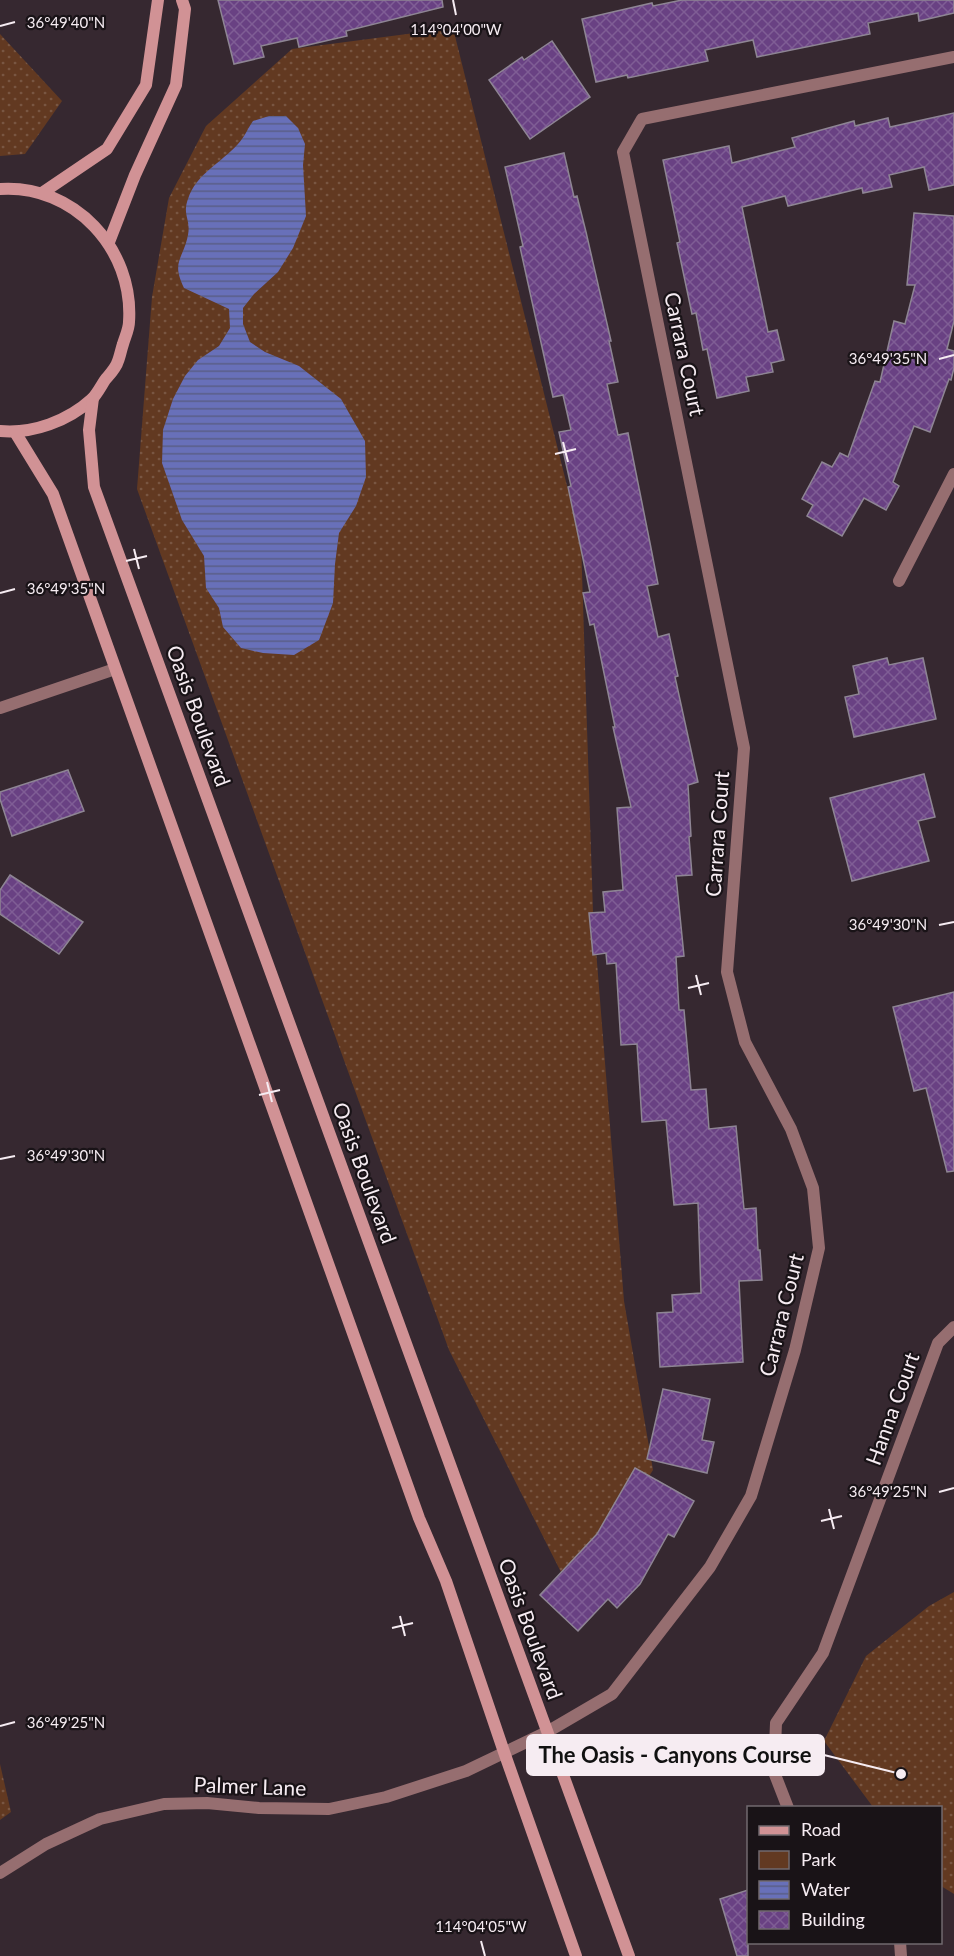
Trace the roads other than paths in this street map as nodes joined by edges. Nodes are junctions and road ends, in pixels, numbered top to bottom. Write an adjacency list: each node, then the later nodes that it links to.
1 (158, 0): 5 (main road)
2 (182, 0): 6 (main road)
3 (954, 57): 15 (street, Carrara Court)
4 (0, 189): 5 (main road)
5 (42, 193): 6 (main road)
6 (109, 242): 7 (main road)
7 (93, 398): 9 (main road); 15 (main road, Oasis Boulevard)
8 (0, 431): 9 (main road)
9 (15, 432): 12 (main road)
10 (954, 474): 11 (street)
11 (899, 581)
12 (115, 669): 13 (street); 16 (main road)
13 (0, 708)
14 (954, 1327): 17 (street, Hanna Court)
15 (547, 1732): 16 (street, Carrara Court); 20 (main road, Oasis Boulevard)
16 (504, 1752): 18 (street, Palmer Lane); 19 (main road)
17 (787, 1806)
18 (0, 1873)
19 (576, 1956)
20 (629, 1956)

